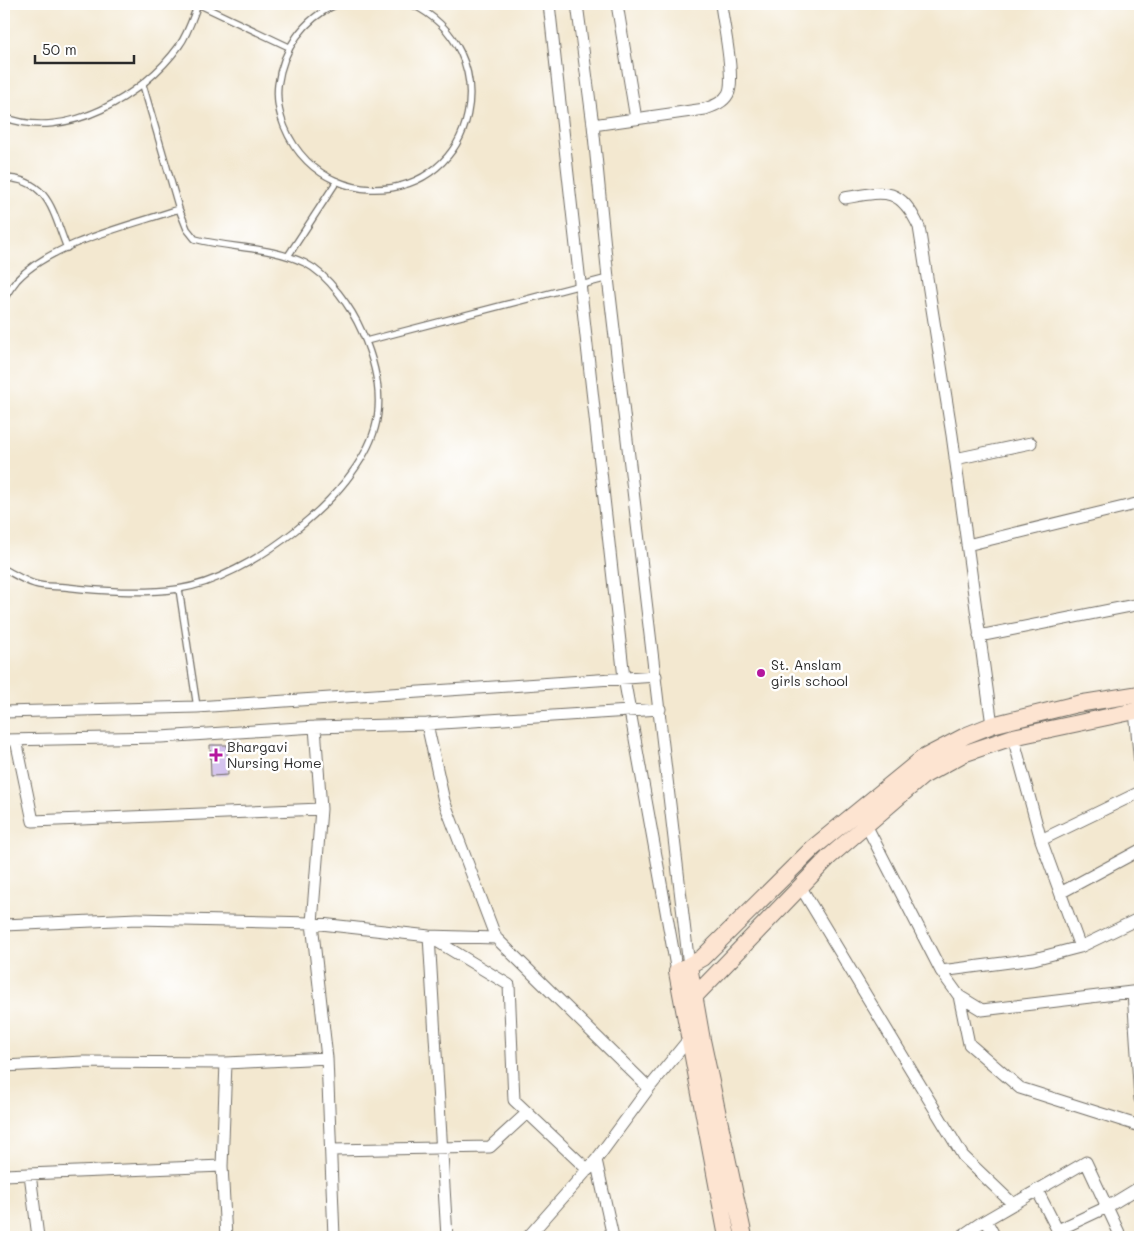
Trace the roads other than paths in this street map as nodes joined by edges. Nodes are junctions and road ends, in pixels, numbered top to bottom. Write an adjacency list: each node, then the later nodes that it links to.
1 (198, 4): 8 (lane); 9 (lane)
2 (337, 4): 8 (lane)
3 (411, 4): 14 (lane)
4 (549, 4): 20 (street)
5 (577, 4): 12 (street)
6 (617, 4): 11 (street)
7 (721, 4): 11 (street)
8 (289, 47): 14 (lane)
9 (143, 85): 10 (lane); 16 (lane)
10 (4, 117)
11 (636, 119): 12 (street)
12 (593, 124): 19 (street)
13 (4, 178): 17 (lane)
14 (337, 181): 18 (lane)
15 (845, 198): 24 (street)
16 (179, 209): 17 (lane); 18 (lane)
17 (66, 248): 21 (lane)
18 (288, 256): 22 (lane)
19 (608, 278): 20 (lane); 31 (street)
20 (582, 285): 22 (lane); 32 (street)
21 (4, 299)
22 (366, 341): 28 (lane)
23 (1031, 443): 24 (street)
24 (955, 459): 26 (street)
25 (1140, 503): 26 (street)
26 (967, 545): 30 (street)
27 (4, 569): 28 (lane)
28 (179, 589): 34 (lane)
29 (1140, 604): 30 (street)
30 (980, 636): 40 (street)
31 (656, 676): 32 (street); 36 (street)
32 (624, 678): 34 (street); 35 (street)
33 (1140, 694): 40 (street)
34 (198, 707): 38 (street)
35 (631, 710): 36 (street); 39 (street); 60 (street)
36 (660, 710): 60 (street)
37 (1138, 711): 42 (street); 45 (street)
38 (4, 712)
39 (427, 724): 41 (street); 58 (street)
40 (992, 725): 48 (street)
41 (315, 727): 44 (street); 47 (street)
42 (1013, 737): 49 (street); 50 (street)
43 (4, 740): 44 (street)
44 (16, 740): 47 (street)
45 (1140, 764)
46 (1140, 792): 50 (street)
47 (321, 809): 55 (street)
48 (858, 810): 49 (street); 60 (street)
49 (867, 825): 52 (street); 61 (street)
50 (1041, 840): 53 (street)
51 (1140, 850): 53 (street)
52 (800, 886): 64 (street); 82 (street)
53 (1062, 892): 59 (street)
54 (1140, 918): 59 (street)
55 (312, 923): 56 (street); 57 (street); 66 (street)
56 (4, 924)
57 (429, 936): 58 (street); 71 (street); 73 (street)
58 (496, 938): 69 (street)
59 (1080, 947): 61 (street)
60 (683, 969): 64 (street)
61 (941, 971): 63 (street)
62 (1137, 992): 63 (street); 70 (street)
63 (959, 996): 72 (street)
64 (689, 1000): 65 (street); 93 (street)
65 (689, 1040): 69 (street); 92 (street)
66 (327, 1058): 67 (street); 74 (street)
67 (226, 1063): 68 (street); 76 (street)
68 (4, 1066)
69 (648, 1088): 75 (street)
70 (1140, 1099)
71 (527, 1113): 73 (street); 77 (street)
72 (1140, 1126)
73 (441, 1147): 74 (street); 89 (street)
74 (332, 1150): 88 (street)
75 (596, 1160): 77 (street); 91 (street)
76 (222, 1166): 78 (street); 87 (street)
77 (588, 1170): 90 (street)
78 (30, 1174): 79 (street); 86 (street)
79 (4, 1175)
80 (1140, 1187): 83 (street)
81 (1038, 1190): 82 (street); 83 (street); 85 (street)
82 (1013, 1204): 84 (street)
83 (1107, 1207): 85 (street); 96 (street)
84 (986, 1220): 94 (street); 95 (street)
85 (1059, 1234)
86 (38, 1237)
87 (226, 1237)
88 (334, 1237)
89 (447, 1237)
90 (528, 1237)
91 (613, 1237)
92 (726, 1237)
93 (744, 1237)
94 (960, 1237)
95 (995, 1237)
96 (1121, 1237)

